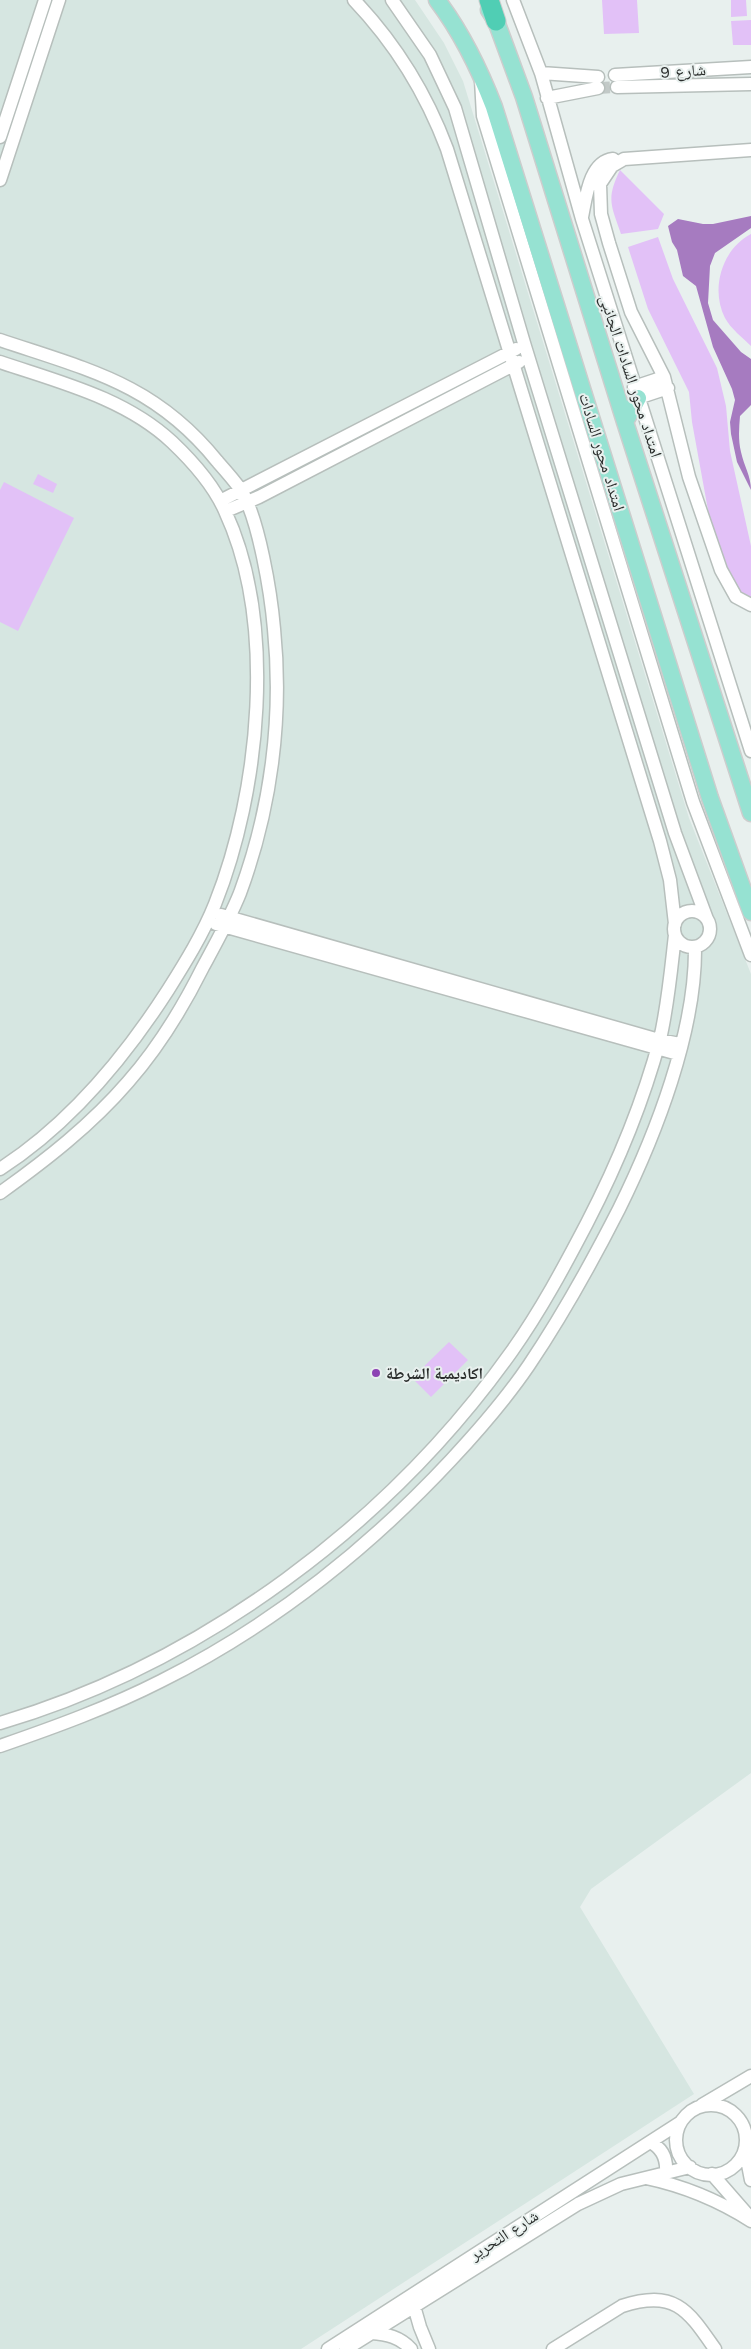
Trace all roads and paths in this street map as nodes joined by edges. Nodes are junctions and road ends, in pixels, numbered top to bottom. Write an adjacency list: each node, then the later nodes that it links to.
1 (44, 0): 15 (street)
2 (59, 0): 18 (street)
3 (354, 0): 22 (street)
4 (392, 0): 21 (street)
5 (437, 0): 11 (main road, امتداد محور السادات)
6 (481, 0): 9 (main road, امتداد محور السادات)
7 (489, 0): 9 (highway)
8 (513, 0): 12 (street, امتداد محور السادات الجانبى)
9 (496, 21): 27 (main road, امتداد محور السادات)
10 (751, 67): 13 (street, شارع 9)
11 (481, 73): 34 (main road, امتداد محور السادات); 40 (street)
12 (541, 74): 14 (street, امتداد محور السادات الجانبى); 14 (street)
13 (751, 84)
14 (547, 98): 19 (street, امتداد محور السادات الجانبى)
15 (0, 137)
16 (751, 150): 17 (street)
17 (618, 161): 19 (street); 25 (street)
18 (0, 180)
19 (582, 219): 26 (street, امتداد محور السادات الجانبى)
20 (0, 340): 28 (street)
21 (524, 344): 22 (street); 23 (street)
22 (511, 358): 23 (street); 28 (street); 38 (street)
23 (529, 360): 36 (street)
24 (0, 362): 29 (street)
25 (666, 383): 26 (street); 30 (street)
26 (636, 392): 27 (main road); 31 (street, امتداد محور السادات الجانبى)
27 (626, 422): 32 (main road, امتداد محور السادات)
28 (244, 496): 29 (street); 37 (street)
29 (223, 506): 35 (street)
30 (751, 606)
31 (751, 751)
32 (746, 784): 33 (main road, امتداد محور السادات)
33 (751, 813)
34 (751, 912)
35 (208, 917): 37 (street); 43 (street)
36 (707, 919): 38 (street); 39 (street)
37 (226, 922): 41 (street); 44 (street)
38 (675, 929): 39 (street); 41 (street)
39 (695, 947): 42 (street)
40 (751, 955)
41 (658, 1045): 42 (street); 47 (street)
42 (679, 1049): 48 (street)
43 (108, 1072): 44 (street); 45 (street)
44 (125, 1085): 46 (street)
45 (0, 1169)
46 (0, 1193)
47 (457, 1421): 48 (street); 49 (street)
48 (475, 1434): 50 (street)
49 (385, 1495): 50 (street); 51 (street)
50 (401, 1511): 52 (street)
51 (0, 1723)
52 (0, 1746)
53 (751, 2076): 54 (street)
54 (698, 2107): 55 (street); 56 (street)
55 (681, 2122): 57 (street, شارع التحرير); 59 (street)
56 (748, 2124): 58 (street)
57 (650, 2142): 60 (street); 67 (street, شارع التحرير)
58 (745, 2148): 61 (street); 63 (street)
59 (690, 2167): 60 (street, شارع التحرير); 61 (street)
60 (666, 2172): 62 (street, شارع التحرير)
61 (712, 2174): 64 (street)
62 (643, 2177): 64 (street); 65 (street, شارع التحرير)
63 (751, 2180)
64 (751, 2220)
65 (414, 2306): 66 (street, شارع التحرير); 70 (street)
66 (371, 2333): 68 (street, شارع التحرير); 69 (street)
67 (328, 2349)
68 (346, 2349)
69 (411, 2349)
70 (429, 2349)
71 (553, 2349): 72 (street)
72 (715, 2349)

